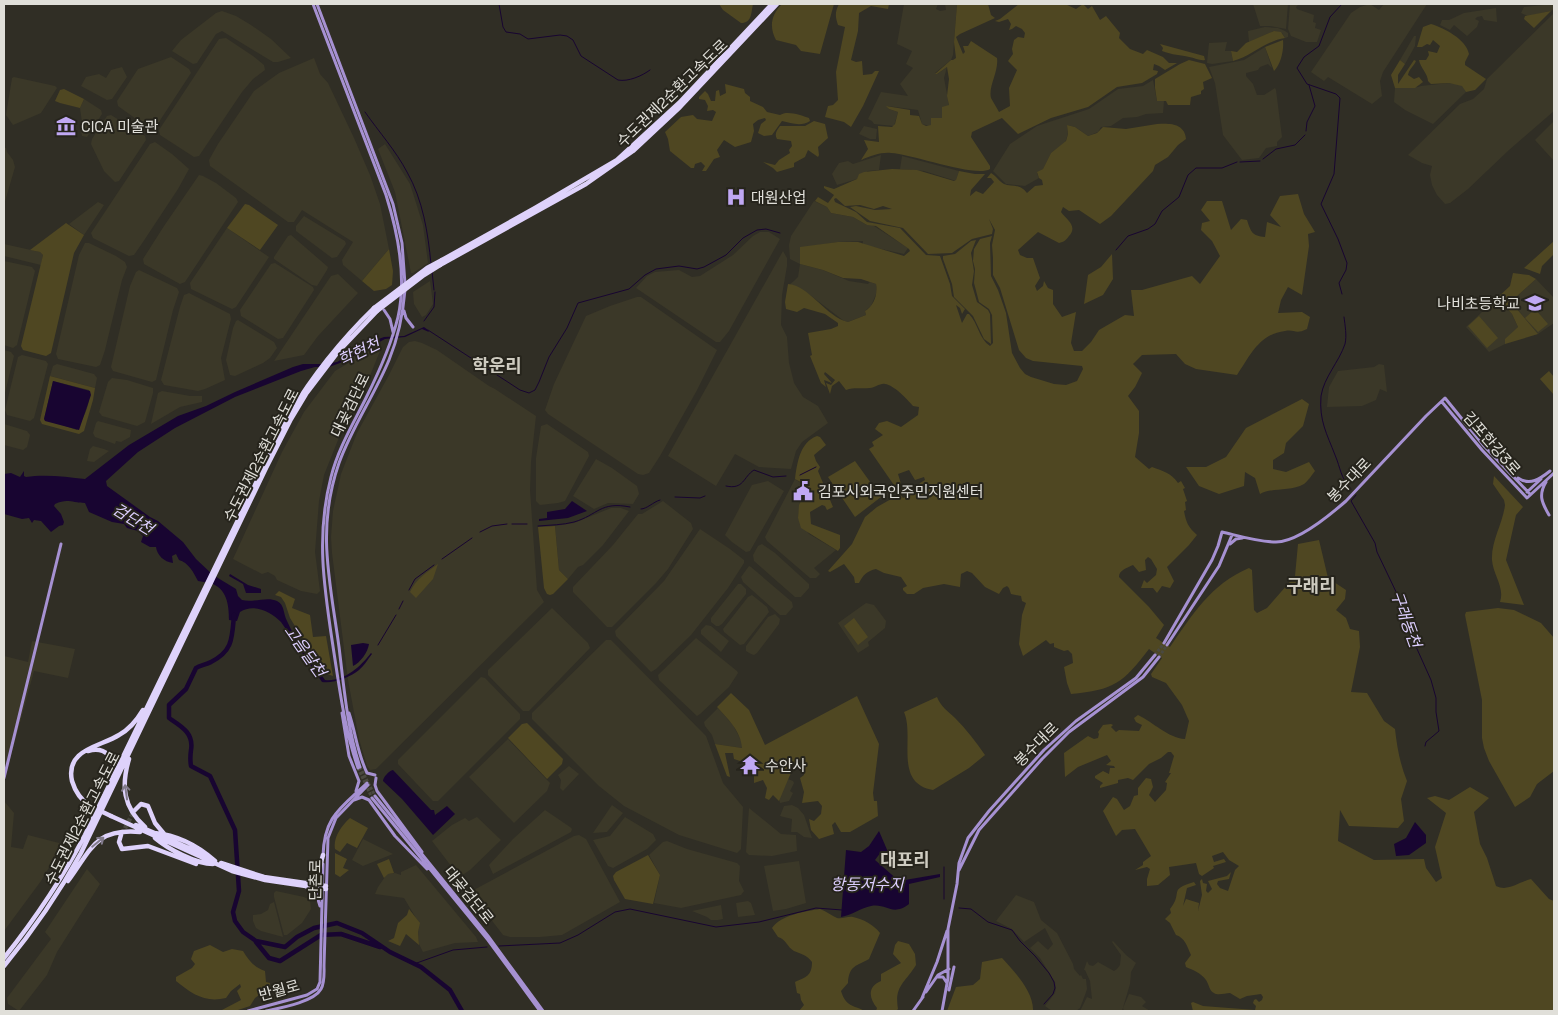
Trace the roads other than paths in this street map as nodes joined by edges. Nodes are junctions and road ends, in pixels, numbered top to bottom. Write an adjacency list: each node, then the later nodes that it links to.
1 (313, 4): 10 (main road, 대곶검단로)
2 (318, 4): 6 (main road, 대곶검단로)
3 (772, 4): 5 (highway, 수도권제2순환고속도로)
4 (777, 4): 5 (highway, 수도권제2순환고속도로)
5 (441, 263): 7 (highway, 수도권제2순환고속도로, bridge)
6 (403, 305): 9 (main road); 27 (main road, 대곶검단로)
7 (376, 309): 11 (highway, 수도권제2순환고속도로); 11 (highway, 수도권제2순환고속도로)
8 (384, 310): 10 (main road)
9 (413, 327)
10 (393, 332): 27 (main road, 대곶검단로)
11 (317, 375): 23 (highway, 수도권제2순환고속도로)
12 (1444, 400): 14 (main road, 김포한강3로); 17 (main road, 김포한강3로); 20 (main road, 봉수대로)
13 (1554, 467): 15 (main road)
14 (1508, 471): 15 (main road); 16 (main road, 김포한강3로)
15 (1552, 472): 16 (main road); 17 (main road); 18 (main road)
16 (1528, 492): 17 (main road)
17 (1525, 497)
18 (1549, 515)
19 (1232, 535): 20 (main road, 봉수대로); 22 (main road); 22 (main road, 봉수대로)
20 (1246, 537): 22 (main road)
21 (61, 544): 30 (main road)
22 (1229, 546)
23 (204, 593): 26 (highway, 수도권제2순환고속도로); 28 (highway, 수도권제2순환고속도로)
24 (1155, 655): 43 (main road, 봉수대로)
25 (1160, 657): 43 (main road, 봉수대로)
26 (150, 701): 32 (highway, 수도권제2순환고속도로); 34 (highway)
27 (344, 702): 29 (main road, 대곶검단로); 33 (main road); 42 (main road)
28 (133, 746): 36 (highway, one-way to 28); 47 (highway, 수도권제2순환고속도로)
29 (359, 767)
30 (4, 778)
31 (368, 784): 33 (main road, 단촌로)
32 (105, 794): 34 (highway); 50 (highway, 수도권제2순환고속도로)
33 (351, 800): 39 (main road, 단촌로); 45 (main road, 단촌로); 46 (main road)
34 (91, 805): 36 (highway, bridge)
35 (134, 811): 38 (highway)
36 (149, 833): 38 (highway); 38 (highway); 40 (highway); 41 (highway); 41 (highway); 47 (highway, one-way to 36)
37 (121, 835): 41 (highway)
38 (167, 837): 40 (highway); 40 (highway)
39 (323, 855): 44 (highway); 45 (main road, 단촌로)
40 (215, 862): 41 (highway); 44 (highway)
41 (201, 864)
42 (434, 869): 46 (main road, 대곶검단로); 62 (main road, 대곶검단로)
43 (959, 871): 49 (main road, 봉수대로)
44 (302, 884): 45 (highway); 48 (main road)
45 (324, 887): 48 (main road, 단촌로)
46 (446, 889): 62 (main road, 대곶검단로)
47 (57, 893): 51 (highway, 수도권제2순환고속도로)
48 (323, 914): 57 (main road, 단촌로)
49 (948, 929): 53 (main road, 봉수대로); 55 (main road)
50 (4, 958)
51 (4, 966)
52 (954, 967): 59 (main road)
53 (948, 968): 54 (main road); 55 (main road); 56 (main road, 봉수대로)
54 (935, 979): 56 (main road); 58 (main road)
55 (927, 986): 58 (main road)
56 (948, 986): 59 (main road, 봉수대로)
57 (319, 990): 60 (main road, 반월로); 61 (main road, 반월로)
58 (922, 998): 63 (main road)
59 (946, 998): 64 (main road, 봉수대로)
60 (248, 1011)
61 (266, 1011)
62 (542, 1011)
63 (913, 1011)
64 (942, 1011)

